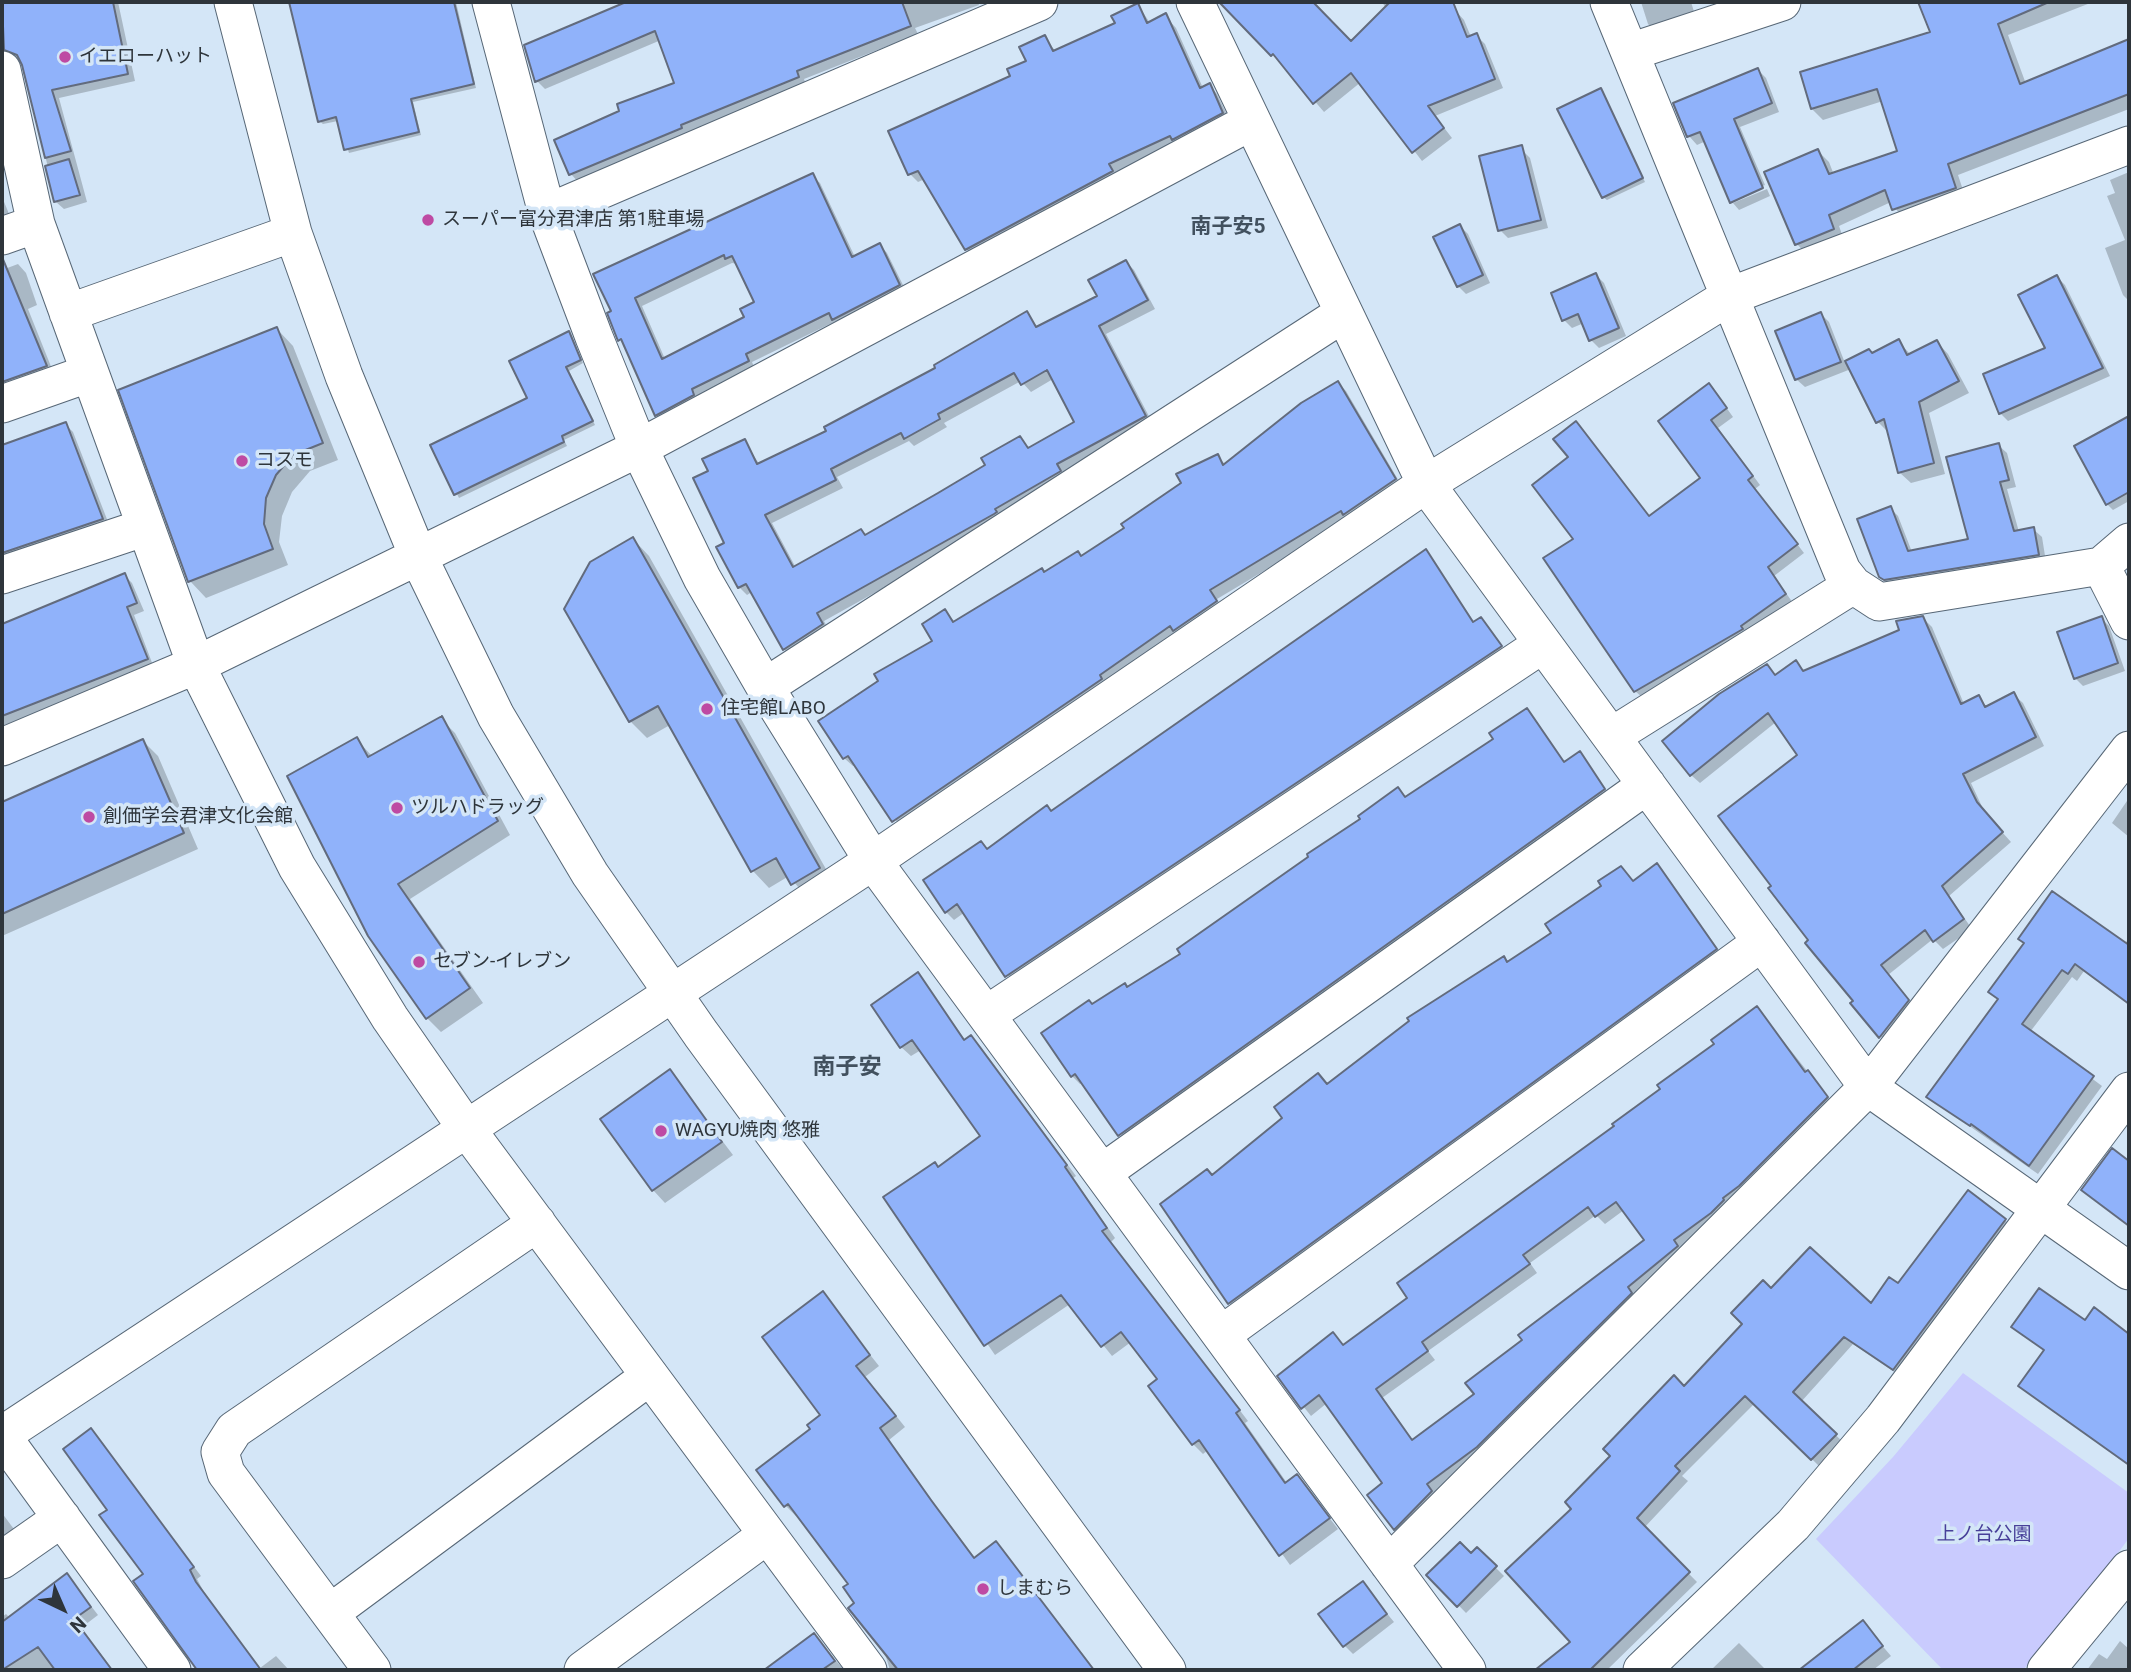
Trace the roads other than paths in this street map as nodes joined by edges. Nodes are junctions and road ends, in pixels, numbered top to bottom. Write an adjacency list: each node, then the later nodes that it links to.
1 (233, 2): 13 (street)
2 (491, 2): 11 (street)
3 (1040, 2): 11 (street)
4 (1195, 2): 9 (street)
5 (1609, 2): 7 (street)
6 (1782, 2): 7 (street)
7 (1630, 52): 15 (street)
8 (2, 70): 12 (street)
9 (1252, 121): 17 (street); 20 (street)
10 (2129, 145): 15 (street)
11 (547, 213): 20 (street)
12 (36, 224): 14 (street); 16 (street)
13 (293, 233): 16 (street); 24 (street)
14 (2, 236)
15 (1730, 296): 21 (street); 27 (street)
16 (68, 313): 18 (street)
17 (1344, 313): 21 (street); 31 (street)
18 (90, 373): 19 (street); 22 (street)
19 (2, 404)
20 (639, 448): 24 (street); 31 (street)
21 (1426, 484): 29 (street); 36 (street)
22 (146, 527): 26 (street); 30 (street)
23 (2129, 542): 25 (street)
24 (418, 556): 30 (street); 38 (street)
25 (2101, 566): 27 (street); 28 (street)
26 (2, 575)
27 (1853, 585): 32 (street)
28 (2129, 621)
29 (1543, 644): 32 (street); 39 (street)
30 (196, 665): 33 (street); 42 (street)
31 (765, 688): 36 (street)
32 (1612, 736): 35 (street)
33 (2, 747)
34 (2129, 750): 40 (street)
35 (1647, 785): 37 (street); 43 (street)
36 (873, 861): 38 (street); 39 (street)
37 (1762, 942): 40 (street); 47 (street)
38 (672, 992): 42 (street); 60 (street)
39 (986, 1015): 43 (street)
40 (1868, 1087): 44 (street); 53 (street)
41 (2129, 1091): 44 (street)
42 (466, 1128): 45 (street); 49 (street)
43 (1102, 1173): 47 (street)
44 (2041, 1209): 46 (street); 62 (street)
45 (537, 1223): 48 (street); 55 (street)
46 (2129, 1271)
47 (1220, 1335): 53 (street)
48 (649, 1376): 51 (street); 55 (street)
49 (2, 1436): 50 (street)
50 (62, 1518): 52 (street); 56 (street)
51 (767, 1535): 58 (street); 59 (street)
52 (2, 1560)
53 (1389, 1563): 61 (street)
54 (2129, 1569): 63 (street)
55 (330, 1613): 57 (street)
56 (162, 1667)
57 (372, 1670)
58 (583, 1670)
59 (868, 1670)
60 (1167, 1670)
61 (1467, 1670)
62 (1642, 1670)
63 (2046, 1670)

